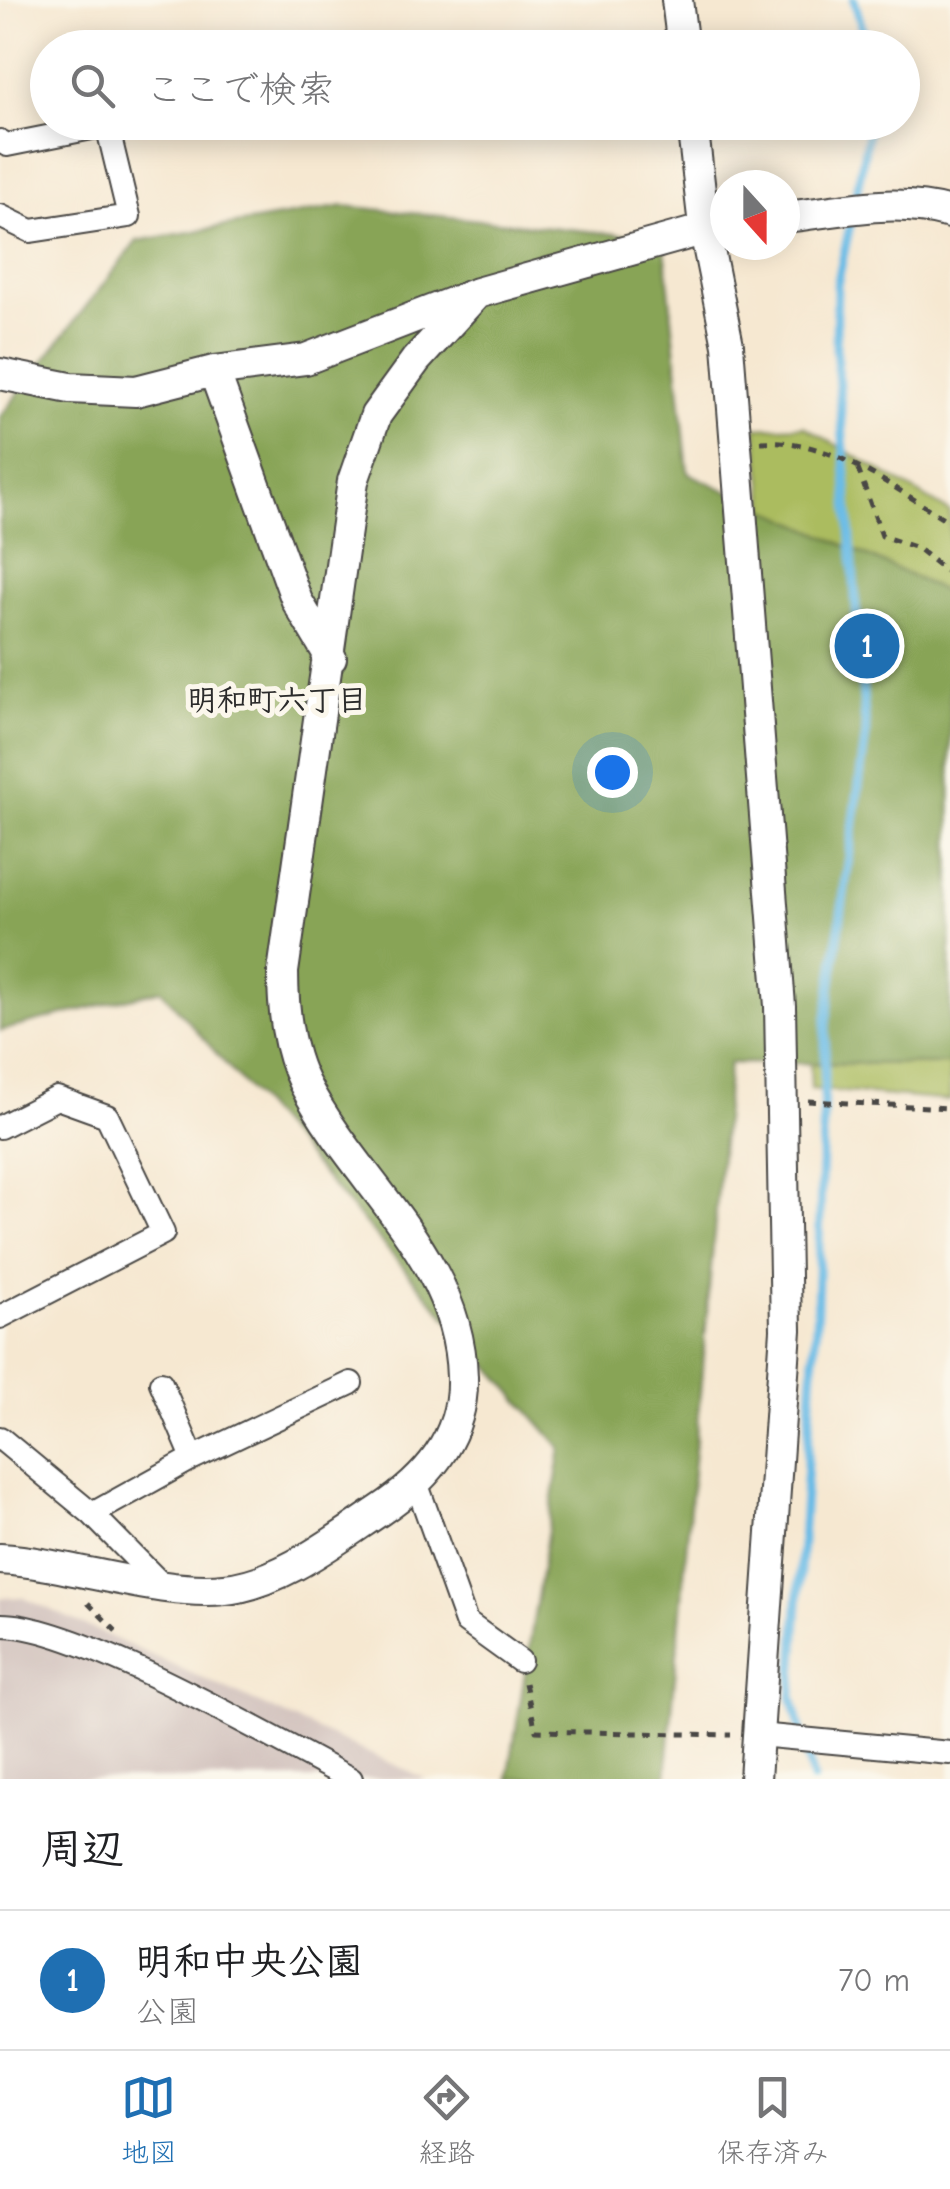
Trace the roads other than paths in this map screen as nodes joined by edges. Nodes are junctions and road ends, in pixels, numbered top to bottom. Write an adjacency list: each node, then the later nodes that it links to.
1 (677, 0): 2 (street)
2 (681, 30)
3 (32, 140): 6 (street)
4 (110, 140): 10 (street)
5 (696, 140): 7 (street)
6 (0, 141)
7 (710, 203)
8 (950, 213): 9 (street)
9 (800, 215)
10 (0, 216)
11 (710, 226): 13 (street)
12 (719, 260): 29 (street)
13 (477, 293): 14 (street); 16 (street)
14 (214, 371): 15 (street); 16 (street)
15 (0, 374)
16 (331, 658): 23 (street)
17 (0, 1127): 18 (street)
18 (0, 1316)
19 (161, 1383): 22 (street)
20 (350, 1383): 22 (street)
21 (0, 1438): 24 (street)
22 (193, 1458): 24 (street)
23 (417, 1485): 26 (street); 28 (street)
24 (92, 1514): 26 (street)
25 (0, 1559): 26 (street)
26 (161, 1584)
27 (0, 1625): 31 (street)
28 (520, 1661)
29 (760, 1735): 30 (street); 32 (street)
30 (950, 1753)
31 (351, 1779)
32 (755, 1779)

